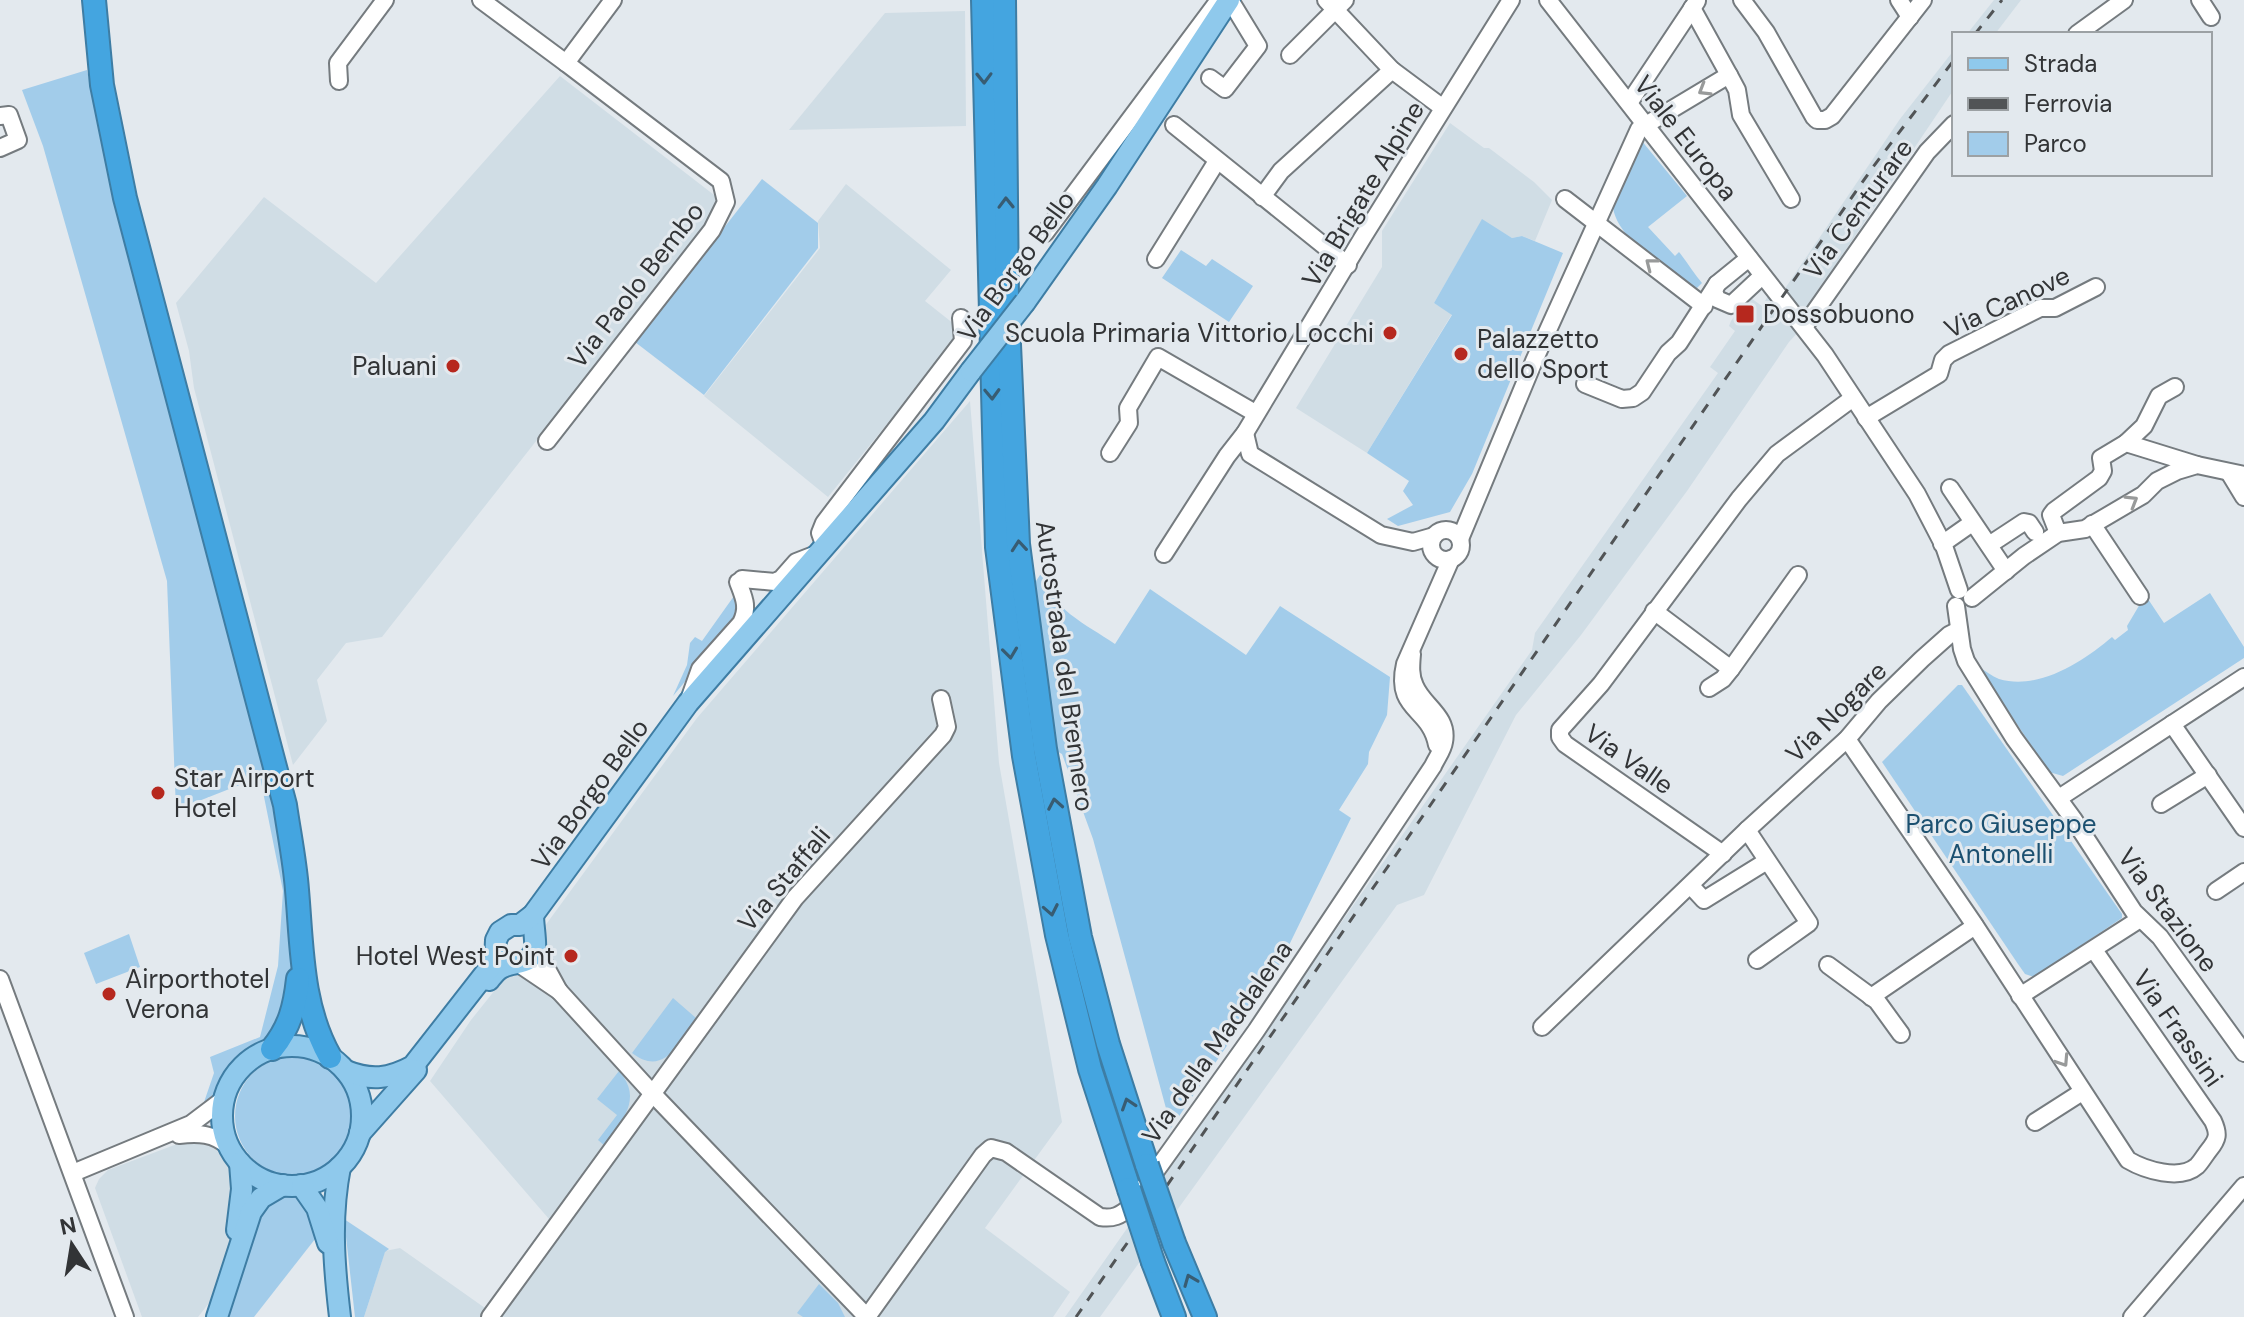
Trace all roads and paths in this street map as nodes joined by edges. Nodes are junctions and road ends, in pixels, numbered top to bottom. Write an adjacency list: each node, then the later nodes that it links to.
1 (94, 0): 100 (highway)
2 (385, 0): 26 (street)
3 (481, 0): 22 (street)
4 (613, 0): 22 (street)
5 (983, 0): 133 (highway, Autostrada del Brennero, one-way to 133, bridge)
6 (1004, 0): 134 (highway, Autostrada del Brennero, one-way to 6, bridge)
7 (1219, 0): 39 (street, Via Borgo Bello)
8 (1229, 0): 25 (street, Via Borgo Bello); 70 (main road, Via Borgo Bello, bridge)
9 (1511, 0): 28 (street, Via Brigate Alpine)
10 (1548, 0): 27 (street, Viale Europa)
11 (1742, 0): 18 (street)
12 (1899, 0): 18 (street)
13 (1923, 0): 18 (street)
14 (2124, 0): 20 (street)
15 (2200, 0): 19 (street)
16 (1336, 3): 21 (street); 23 (street)
17 (1694, 4): 24 (street); 27 (street)
18 (1910, 17)
19 (2211, 17)
20 (2080, 32)
21 (1290, 55)
22 (566, 63): 56 (street, Via Paolo Bembo)
23 (1392, 70): 28 (street); 35 (street)
24 (1729, 75): 31 (street, one-way to 31); 37 (street)
25 (1210, 78)
26 (339, 81)
27 (1629, 103): 31 (street, Viale Europa)
28 (1443, 108): 42 (street, Via Brigate Alpine)
29 (0, 116): 33 (street)
30 (1174, 125): 34 (street)
31 (1646, 125): 38 (street); 40 (street, Viale Europa)
32 (1952, 126): 49 (street, Via Centurare)
33 (0, 148)
34 (1217, 161): 35 (street); 41 (street)
35 (1262, 197): 42 (street)
36 (1565, 199): 38 (street)
37 (1791, 199)
38 (1598, 223): 47 (street, one-way to 38); 67 (street)
39 (1045, 233)
40 (1749, 258): 43 (street, Viale Europa); 44 (street)
41 (1156, 259)
42 (1348, 265): 53 (street, Via Brigate Alpine)
43 (1762, 276): 44 (street); 46 (street, Viale Europa)
44 (1717, 284): 47 (street)
45 (2096, 287): 54 (street, Via Canove)
46 (1785, 304): 49 (street, Via Stazione)
47 (1704, 306): 50 (street)
48 (961, 318): 70 (street, Via Borgo Bello)
49 (1804, 327): 52 (street, Via Stazione)
50 (1585, 384)
51 (2175, 387): 57 (street)
52 (1853, 398): 54 (street, Via Stazione); 78 (street, Via Valle)
53 (1255, 413): 55 (street, Via Brigate Alpine); 58 (street)
54 (1866, 418): 68 (street, Via Stazione)
55 (1245, 433): 67 (street); 71 (street, Via Brigate Alpine)
56 (547, 441)
57 (2126, 443): 59 (street); 66 (street)
58 (1110, 453)
59 (2197, 465): 60 (street); 64 (street, one-way to 59)
60 (2237, 474): 62 (street)
61 (1950, 488): 63 (street)
62 (2244, 497)
63 (1972, 523): 68 (street); 69 (street)
64 (2092, 524): 66 (street); 76 (street)
65 (2035, 532): 69 (street)
66 (2058, 533): 72 (street)
67 (1440, 544): 132 (street, Via della Maddalena)
68 (1942, 544): 75 (street, Via Stazione)
69 (1989, 545): 72 (street)
70 (823, 550): 74 (street, Via Borgo Bello); 77 (main road, Via Borgo Bello)
71 (1164, 554)
72 (2006, 571): 75 (street)
73 (1798, 575): 80 (street)
74 (740, 581): 77 (street); 84 (street, Via Borgo Bello)
75 (1963, 595): 79 (street, Via Stazione)
76 (2140, 596)
77 (771, 606): 84 (main road, Via Borgo Bello)
78 (1654, 611): 80 (street); 92 (street, Via Valle)
79 (1959, 630): 86 (street, Via Nogare); 88 (street, Via Stazione)
80 (1731, 669): 82 (street)
81 (2244, 677): 85 (street)
82 (1709, 688)
83 (941, 699): 116 (street, Via Staffali)
84 (688, 703): 99 (main road, Via Borgo Bello)
85 (2172, 724): 87 (street); 88 (street)
86 (1847, 739): 91 (street, Via Nogare); 98 (street, Via Frassini)
87 (2208, 775): 89 (street); 90 (street)
88 (2059, 798): 97 (street, Via Stazione)
89 (2161, 804)
90 (2244, 828)
91 (1747, 830): 92 (street, Via Nogare); 93 (street)
92 (1723, 854): 95 (street, Via Nogare)
93 (1767, 861): 95 (street); 103 (street)
94 (2244, 872): 96 (street)
95 (1691, 886): 110 (street, Via Nogare)
96 (2216, 891)
97 (2140, 919): 101 (street); 113 (street, Via Stazione)
98 (1975, 926): 108 (street, Via Frassini); 109 (street)
99 (530, 931): 102 (main road, Via Borgo Bello); 104 (main road, Via Borgo Bello); 107 (street)
100 (301, 950): 112 (highway); 114 (highway)
101 (2094, 950): 108 (street); 115 (street, Via Frassini)
102 (497, 952): 104 (main road); 114 (main road, Via Borgo Bello)
103 (1757, 960)
104 (517, 964): 107 (street); 119 (main road, Via Borgo Bello)
105 (1828, 965): 109 (street)
106 (0, 979): 123 (street)
107 (559, 991): 116 (street)
108 (2020, 996): 115 (street, Via Frassini, one-way to 115)
109 (1871, 997): 111 (street)
110 (1542, 1027)
111 (1901, 1034)
112 (272, 1049): 114 (main road, Via Borgo Bello); 117 (main road)
113 (2244, 1053)
114 (338, 1064): 119 (main road)
115 (2082, 1092): 118 (street)
116 (652, 1093): 128 (street, Via Staffali); 132 (street)
117 (224, 1099): 120 (street); 121 (main road)
118 (2035, 1122)
119 (360, 1133): 122 (main road, Via Borgo Bello)
120 (150, 1143): 121 (street); 123 (street)
121 (235, 1155): 124 (main road); 127 (main road)
122 (340, 1167): 124 (main road); 126 (main road)
123 (73, 1173): 129 (street)
124 (292, 1185): 126 (main road); 127 (main road)
125 (2244, 1186): 135 (street)
126 (334, 1263): 131 (main road)
127 (233, 1264): 130 (main road)
128 (497, 1313)
129 (125, 1317)
130 (217, 1317)
131 (340, 1317)
132 (867, 1317)
133 (1174, 1317)
134 (1205, 1317)
135 (2132, 1317)

